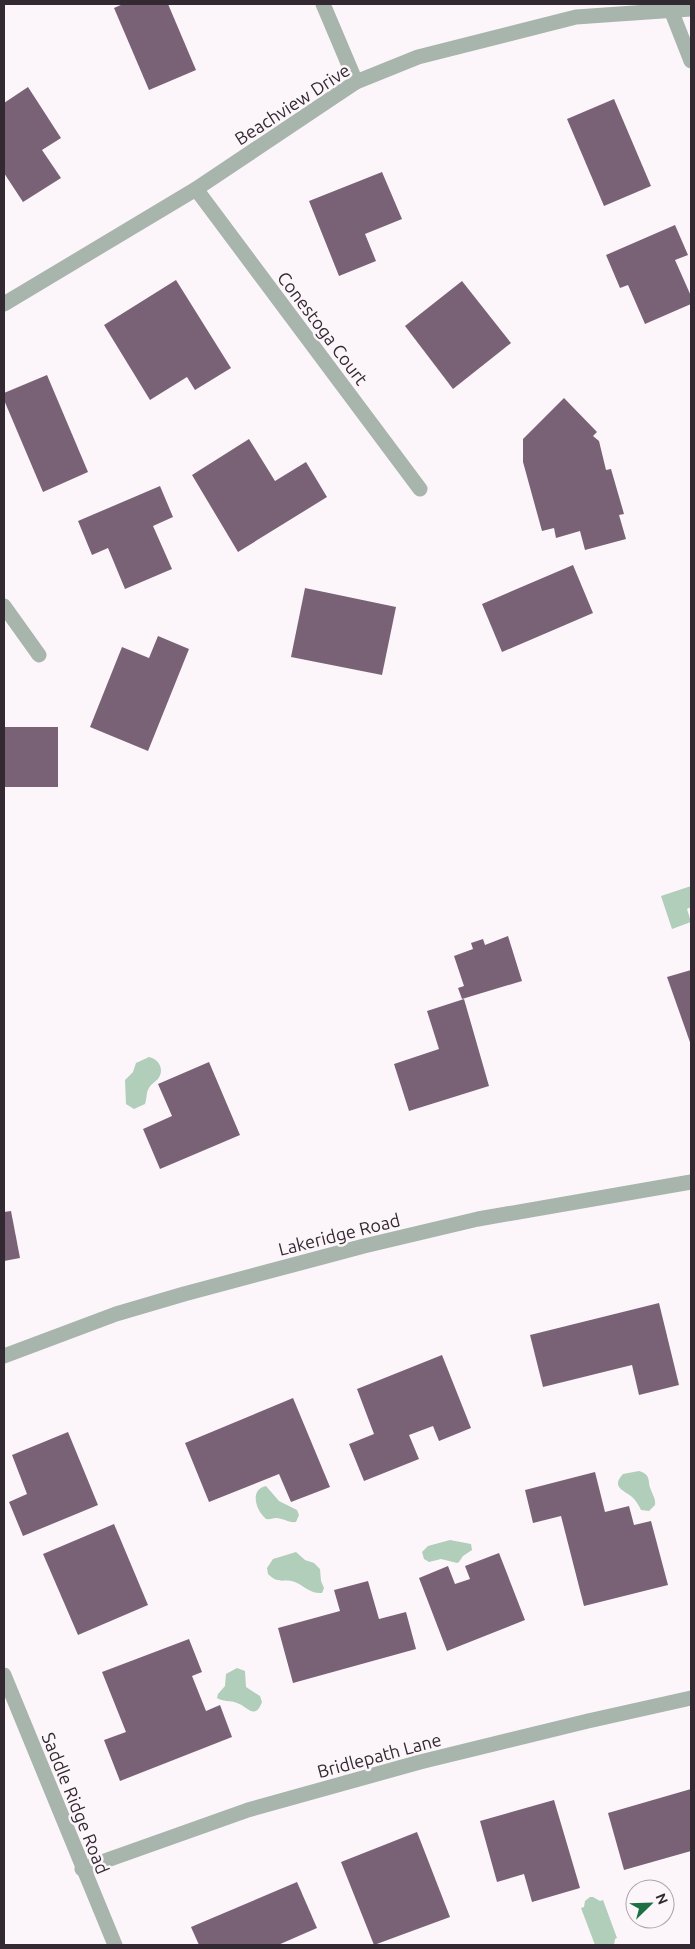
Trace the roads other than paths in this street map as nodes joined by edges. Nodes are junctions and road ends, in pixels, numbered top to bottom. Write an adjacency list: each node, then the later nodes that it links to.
1 (324, 4): 5 (street)
2 (691, 9): 3 (street, Beachview Drive)
3 (671, 10): 4 (street); 5 (street, Beachview Drive)
4 (691, 61)
5 (356, 82): 6 (street, Beachview Drive)
6 (196, 189): 7 (street, Beachview Drive); 8 (street, Conestoga Court)
7 (4, 304)
8 (420, 489)
9 (4, 606): 10 (street)
10 (39, 655)
11 (691, 1182): 12 (street, Lakeridge Road)
12 (4, 1356)
13 (4, 1675): 15 (street, Saddle Ridge Road)
14 (691, 1698): 15 (street, Bridlepath Lane)
15 (82, 1869): 16 (street, Saddle Ridge Road)
16 (115, 1945)

